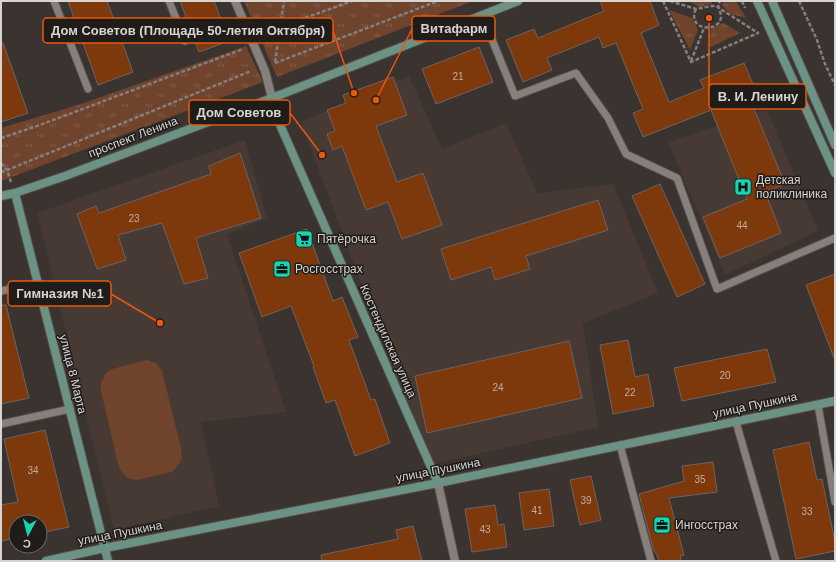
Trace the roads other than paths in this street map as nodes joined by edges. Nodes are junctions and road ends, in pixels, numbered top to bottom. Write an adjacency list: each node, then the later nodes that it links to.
1 (54, 1): 9 (lane)
2 (169, 1): 8 (lane)
3 (235, 1): 10 (street, Кюстендилская улица)
4 (518, 1): 7 (main road, проспект Ленина)
5 (757, 1): 12 (main road)
6 (772, 1): 11 (main road)
7 (482, 15): 10 (main road, проспект Ленина); 15 (lane)
8 (185, 41)
9 (88, 89)
10 (272, 98): 13 (main road, проспект Ленина); 25 (main road, Кюстендилская улица)
11 (835, 145)
12 (835, 173)
13 (15, 193): 14 (main road, проспект Ленина); 16 (main road, улица 8 Марта)
14 (1, 196)
15 (835, 238)
16 (38, 283): 17 (lane); 20 (main road, улица 8 Марта)
17 (1, 291)
18 (835, 401): 19 (main road, улица Пушкина)
19 (818, 405): 21 (main road, улица Пушкина); 24 (lane)
20 (70, 409): 22 (lane); 27 (main road, улица 8 Марта)
21 (736, 422): 23 (main road, улица Пушкина); 32 (lane)
22 (1, 424)
23 (620, 446): 25 (main road, улица Пушкина); 31 (lane)
24 (833, 476): 26 (lane)
25 (438, 483): 27 (main road, улица Пушкина); 30 (street, Кюстендилская улица)
26 (835, 502)
27 (105, 548): 28 (main road, улица Пушкина); 29 (main road, улица 8 Марта)
28 (47, 561)
29 (108, 561)
30 (455, 561)
31 (651, 561)
32 (776, 561)

